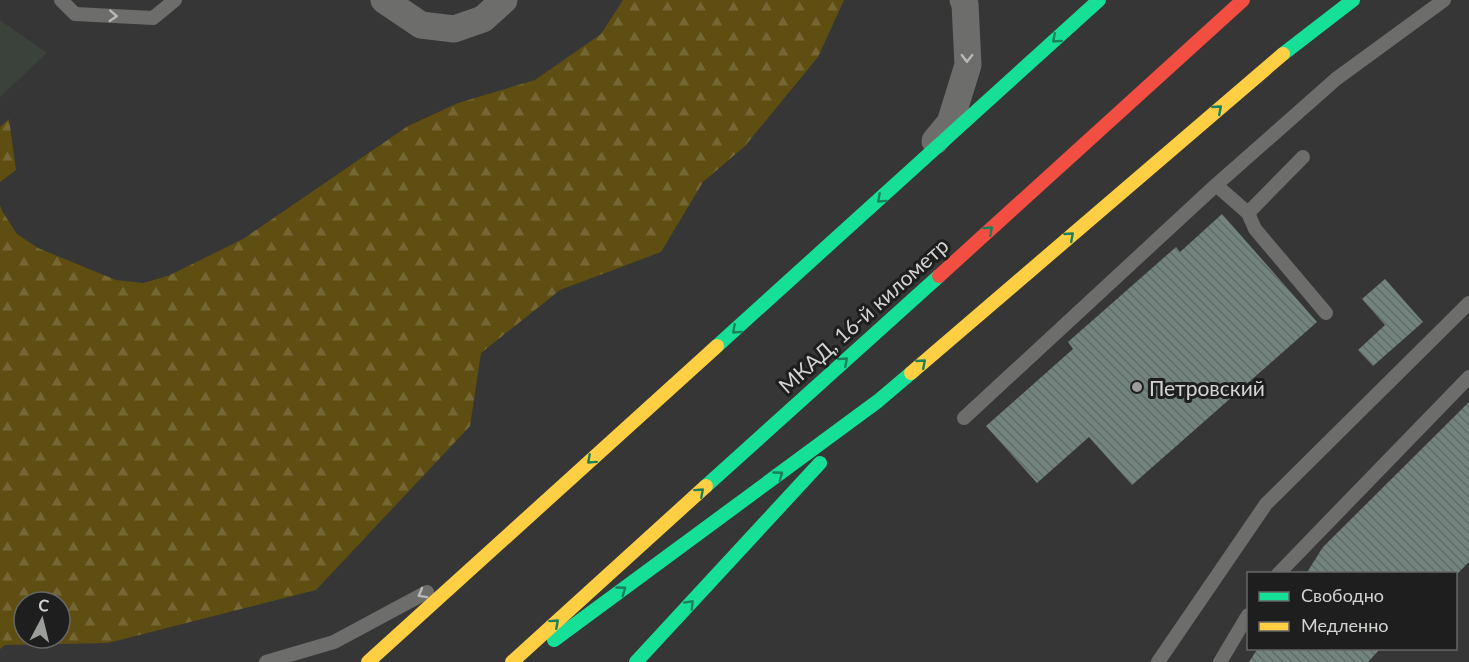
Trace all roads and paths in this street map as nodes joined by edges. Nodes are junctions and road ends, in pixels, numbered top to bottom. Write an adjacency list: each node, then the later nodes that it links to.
1 (175, 0): 9 (lane, one-way to 1)
2 (384, 0): 3 (street)
3 (504, 0)
4 (963, 0): 11 (street, one-way to 11)
5 (1099, 0): 11 (main road, one-way to 11)
6 (1243, 0): 24 (main road, МКАД, 16-й километр, one-way to 6)
7 (1353, 0): 17 (main road, one-way to 7)
8 (1444, 0): 12 (lane)
9 (63, 1)
10 (1303, 157): 13 (lane)
11 (912, 170): 19 (main road, one-way to 19)
12 (1216, 185): 13 (lane); 18 (lane)
13 (1248, 213): 15 (lane)
14 (1469, 303): 27 (lane)
15 (1326, 313)
16 (1469, 377): 20 (lane)
17 (878, 401): 25 (main road, one-way to 17); 26 (main road, one-way to 17)
18 (964, 418)
19 (474, 566): 22 (lane, one-way to 22); 23 (main road)
20 (1279, 572)
21 (1247, 617): 28 (lane)
22 (266, 662)
23 (368, 662)
24 (512, 662)
25 (524, 662)
26 (636, 662)
27 (1158, 662)
28 (1220, 662)

